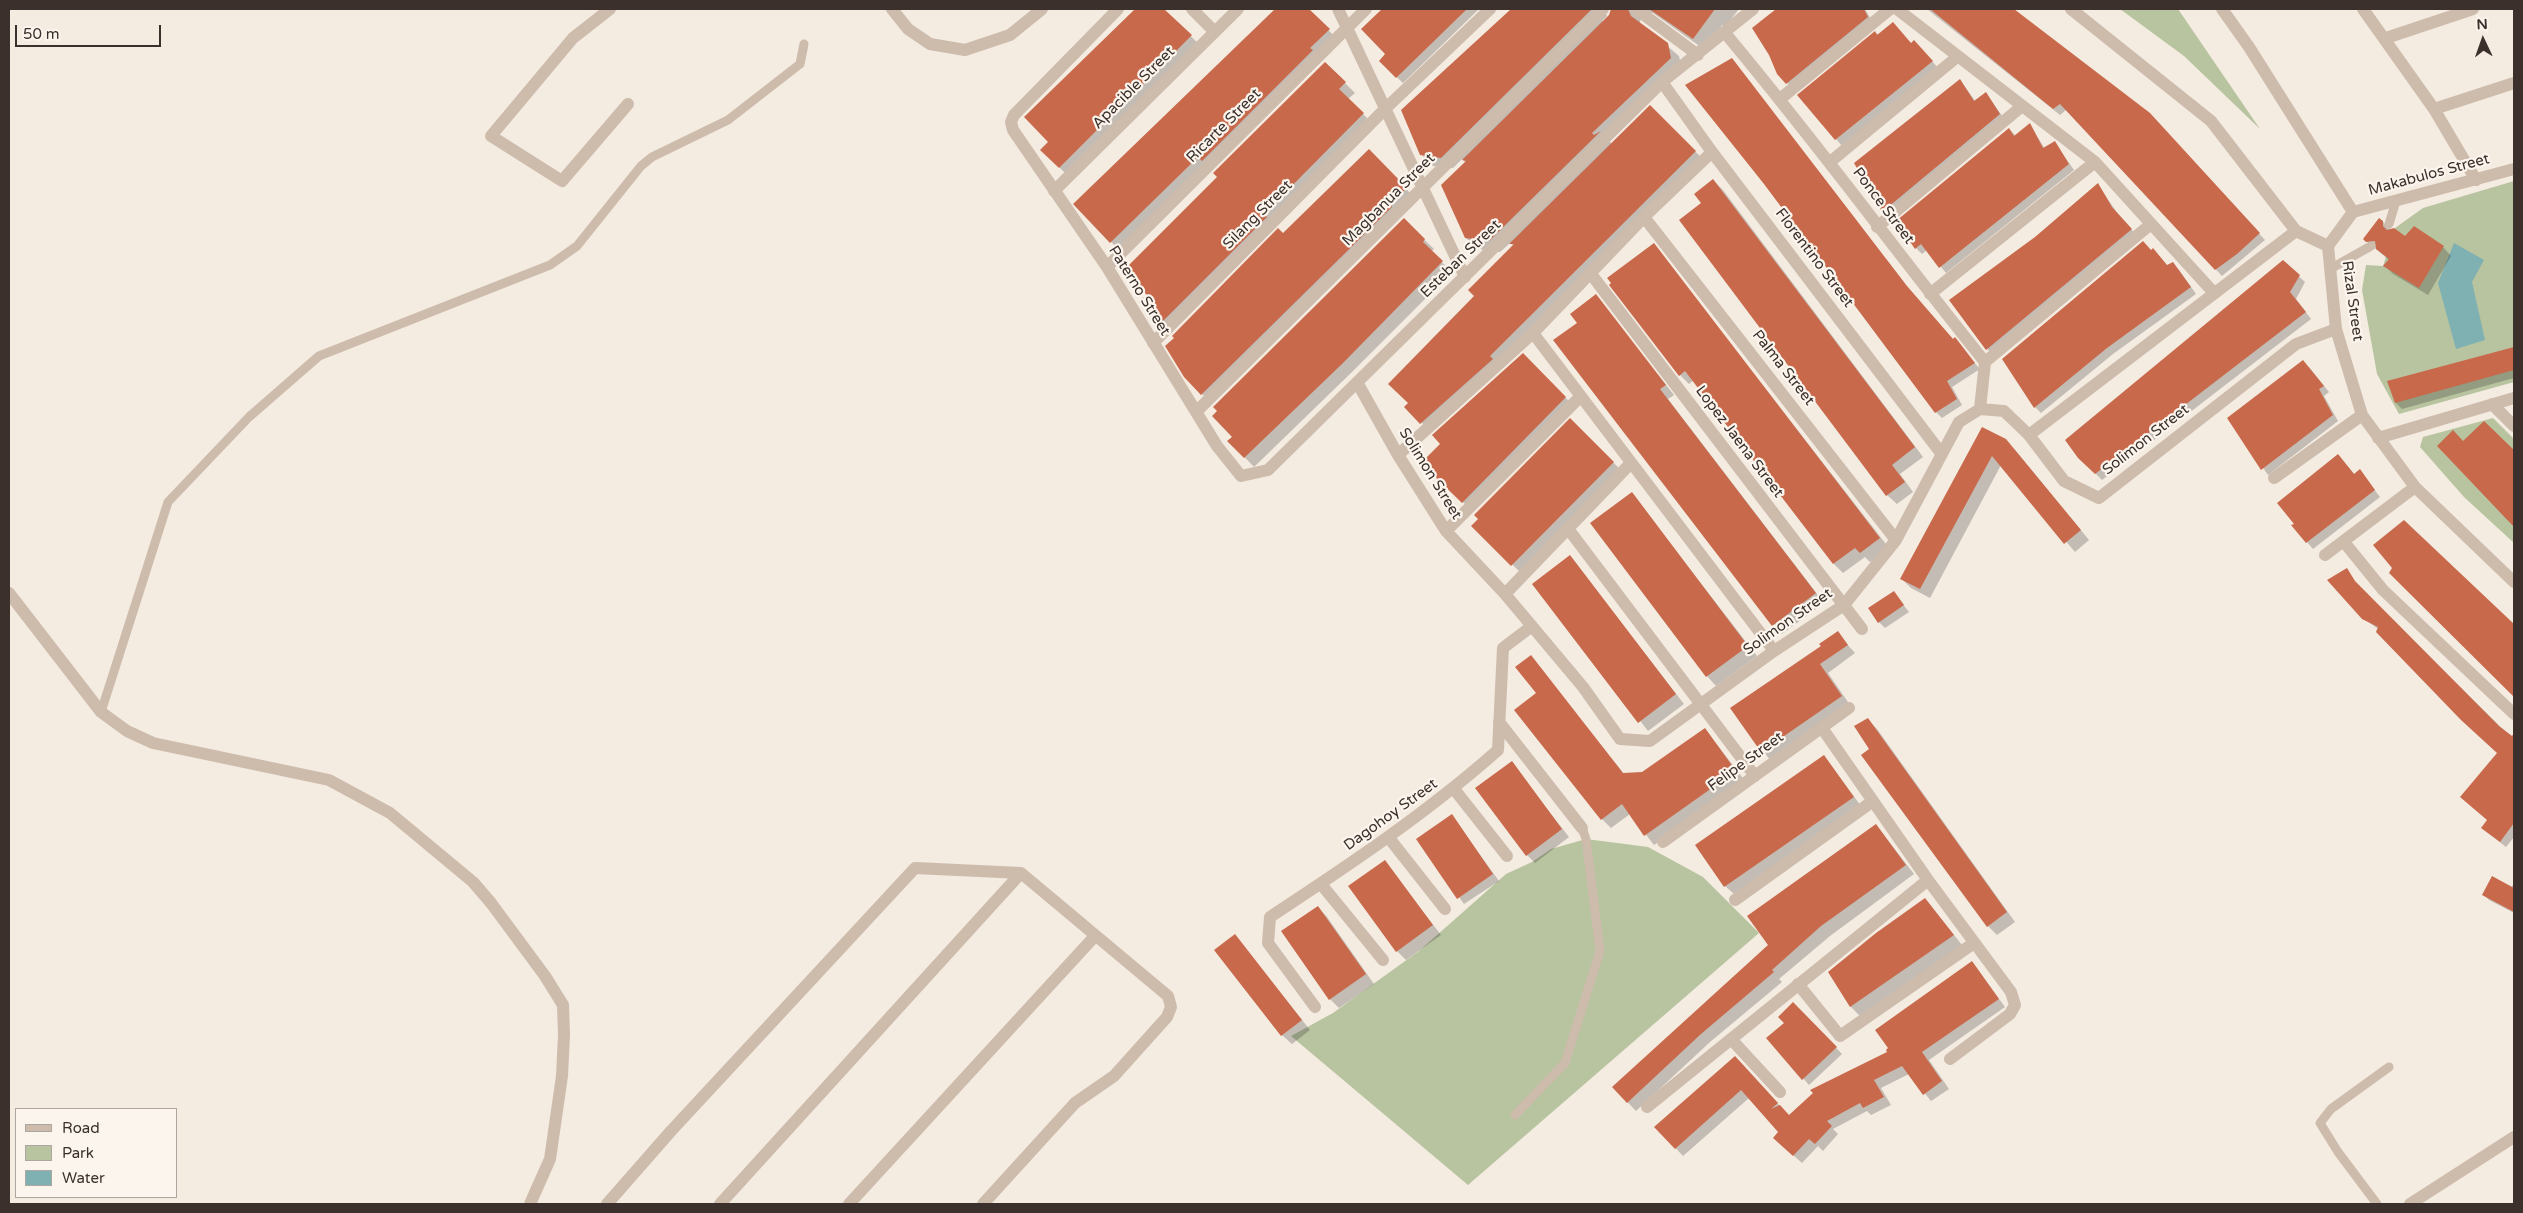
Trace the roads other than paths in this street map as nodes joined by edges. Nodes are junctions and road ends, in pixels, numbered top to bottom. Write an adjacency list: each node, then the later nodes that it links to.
1 (610, 9): 29 (street)
2 (892, 9): 3 (street)
3 (1042, 9)
4 (1118, 9): 39 (street, Paterno Street)
5 (1192, 9): 20 (street)
6 (1238, 9): 20 (street, Apacible Street)
7 (1338, 9): 19 (street)
8 (1366, 9): 19 (street, Ricarte Street)
9 (1490, 9): 31 (street, Silang Street)
10 (1603, 9): 38 (street, Magbanua Street)
11 (1636, 9): 24 (street)
12 (1753, 9): 21 (street, Esteban Street)
13 (1890, 9): 28 (street)
14 (1897, 9): 25 (street)
15 (2071, 9): 46 (street)
16 (2222, 9): 41 (street)
17 (2364, 9): 22 (street)
18 (2473, 9): 22 (street)
19 (1347, 28): 31 (street); 49 (street, Ricarte Street)
20 (1214, 31): 39 (street, Apacible Street)
21 (1725, 33): 24 (street, Esteban Street); 28 (street, Ponce Street)
22 (2386, 38): 32 (street)
23 (804, 44): 89 (lane)
24 (1698, 54): 26 (street, Esteban Street)
25 (1957, 57): 30 (street); 34 (street)
26 (1662, 82): 33 (street, Florentino Street); 52 (street, Esteban Street)
27 (2514, 83): 32 (street)
28 (1780, 99): 34 (street, Ponce Street)
29 (628, 104)
30 (2021, 107): 35 (street); 45 (street)
31 (1385, 109): 38 (street); 57 (street, Silang Street)
32 (2434, 109): 37 (street)
33 (1712, 152): 42 (street); 69 (street, Florentino Street)
34 (1830, 162): 45 (street, Ponce Street)
35 (2095, 162): 43 (street); 54 (street)
36 (2514, 169): 37 (street, Makabulos Street)
37 (2476, 180): 40 (street, Makabulos Street)
38 (1423, 190): 52 (street); 64 (street, Magbanua Street)
39 (1054, 191): 49 (street, Paterno Street)
40 (2396, 201): 41 (street, Makabulos Street); 44 (lane)
41 (2353, 212): 47 (street, Rizal Street)
42 (1644, 217): 51 (street); 77 (street, Palma Street)
43 (2151, 224): 53 (street); 58 (street)
44 (2389, 224)
45 (1878, 227): 54 (street, Ponce Street)
46 (2296, 231): 47 (street); 53 (street)
47 (2328, 246): 50 (street, Rizal Street)
48 (2371, 246): 50 (lane)
49 (1107, 268): 57 (street, Paterno Street)
50 (2330, 269): 55 (street, Rizal Street)
51 (1591, 274): 56 (street); 83 (street, Lopez Jaena Street)
52 (1465, 276): 59 (street, Esteban Street)
53 (2214, 293): 67 (street)
54 (1930, 294): 58 (street, Ponce Street)
55 (2336, 329): 65 (street, Rizal Street); 67 (street, Solimon Street)
56 (1533, 333): 60 (street); 70 (street)
57 (1153, 342): 64 (street, Paterno Street)
58 (1985, 362): 63 (street)
59 (1358, 384): 70 (street, Solimon Street); 72 (street, Esteban Street)
60 (1580, 397): 71 (street); 76 (street)
61 (2514, 398): 62 (street)
62 (2492, 404): 66 (street); 68 (street)
63 (1980, 409): 67 (street, Solimon Street); 69 (street, Solimon Street)
64 (1196, 412): 72 (street, Paterno Street)
65 (2362, 415): 68 (street, Rizal Street); 73 (street)
66 (2514, 426)
67 (2029, 435)
68 (2378, 438): 74 (street, Rizal Street)
69 (1941, 453): 77 (street, Solimon Street)
70 (1398, 455): 76 (street, Solimon Street)
71 (1630, 464): 75 (street); 86 (street)
72 (1241, 476)
73 (2274, 478)
74 (2415, 487): 78 (street); 80 (street, Rizal Street)
75 (1568, 530): 82 (street); 87 (street)
76 (1446, 531): 82 (street, Solimon Street)
77 (1896, 540): 83 (street, Solimon Street)
78 (2344, 542): 79 (street); 90 (street)
79 (2325, 555)
80 (2514, 582)
81 (9, 593): 89 (street)
82 (1505, 594): 84 (street, Solimon Street)
83 (1844, 605): 85 (street, Lopez Jaena Street); 86 (street, Solimon Street)
84 (1532, 626): 87 (street, Solimon Street); 91 (street, Dagohoy Street)
85 (1862, 629)
86 (1774, 651): 87 (street, Solimon Street)
87 (1702, 704): 93 (street)
88 (1849, 708): 92 (street, Felipe Street)
89 (101, 712): 117 (street)
90 (2514, 714)
91 (1499, 722): 94 (street, Dagohoy Street); 96 (street)
92 (1822, 728): 93 (street, Felipe Street); 95 (street)
93 (1755, 776): 98 (street, Felipe Street)
94 (1454, 789): 97 (street, Dagohoy Street); 99 (street)
95 (1873, 801): 101 (street); 103 (street)
96 (1582, 828): 115 (lane)
97 (1389, 838): 102 (street, Dagohoy Street); 104 (street)
98 (1663, 842)
99 (1507, 856)
100 (1021, 873): 105 (street); 118 (street); 119 (street)
101 (1928, 880): 106 (street); 108 (street)
102 (1322, 884): 107 (street); 109 (street, Dagohoy Street)
103 (1735, 900)
104 (1446, 909)
105 (1095, 936): 120 (street); 121 (street)
106 (1974, 943): 108 (street); 111 (street)
107 (1383, 960)
108 (1798, 984): 110 (street)
109 (1315, 1007)
110 (1731, 1039): 113 (street); 114 (street)
111 (1950, 1059)
112 (2389, 1067): 122 (lane)
113 (1780, 1092)
114 (1647, 1108)
115 (1515, 1115)
116 (2514, 1137): 123 (street)
117 (530, 1204)
118 (607, 1204)
119 (720, 1204)
120 (849, 1204)
121 (983, 1204)
122 (2377, 1204)
123 (2410, 1204)

